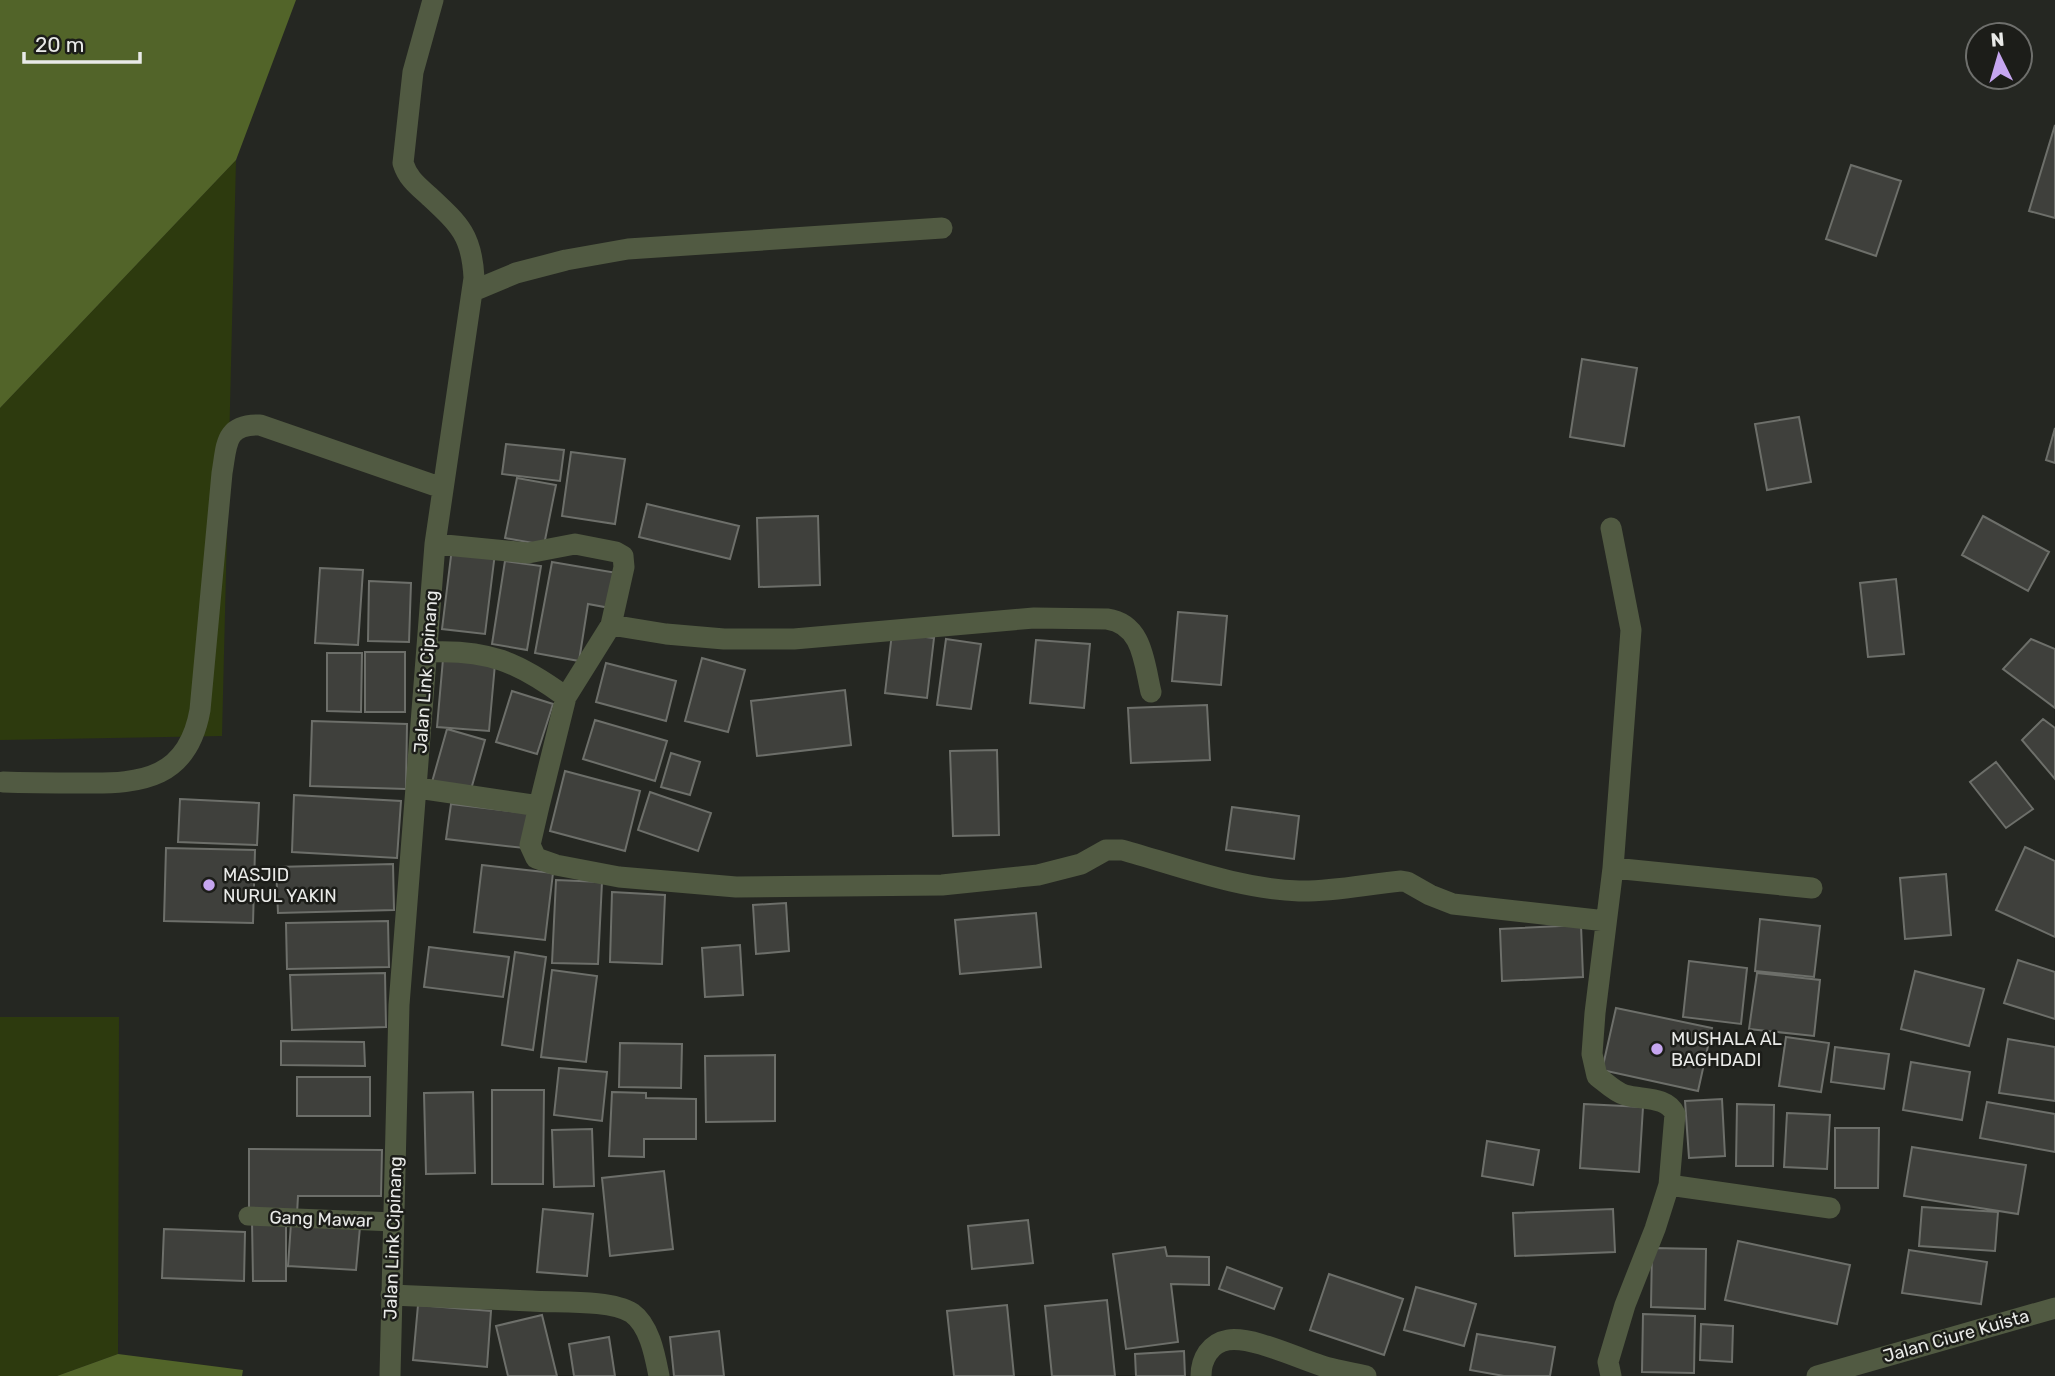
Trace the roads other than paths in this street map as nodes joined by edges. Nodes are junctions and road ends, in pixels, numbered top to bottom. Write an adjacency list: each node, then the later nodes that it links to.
1 (433, 0): 3 (street, Jalan Link Cipinang)
2 (942, 228): 3 (street)
3 (473, 291): 4 (street, Jalan Link Cipinang)
4 (442, 488): 6 (street, Jalan Link Cipinang); 11 (street)
5 (1611, 528): 14 (street)
6 (435, 544): 7 (street); 8 (street, Jalan Link Cipinang)
7 (611, 625): 9 (street); 10 (street)
8 (428, 652): 10 (street); 12 (street, Jalan Link Cipinang)
9 (1151, 692)
10 (566, 697): 13 (street)
11 (3, 782)
12 (418, 788): 13 (street); 20 (street, Jalan Link Cipinang)
13 (539, 806): 16 (street)
14 (1614, 868): 15 (street); 16 (street)
15 (1812, 888)
16 (1606, 921): 17 (street)
17 (1669, 1185): 18 (street); 27 (street)
18 (1830, 1208)
19 (248, 1216): 20 (lane, Gang Mawar)
20 (394, 1222): 21 (street, Jalan Link Cipinang)
21 (391, 1295): 23 (street, Jalan Link Cipinang); 24 (street)
22 (2055, 1308): 28 (street, Jalan Ciure Kuista)
23 (390, 1376)
24 (659, 1376)
25 (1201, 1376): 26 (street)
26 (1366, 1376)
27 (1611, 1376)
28 (1817, 1376)

